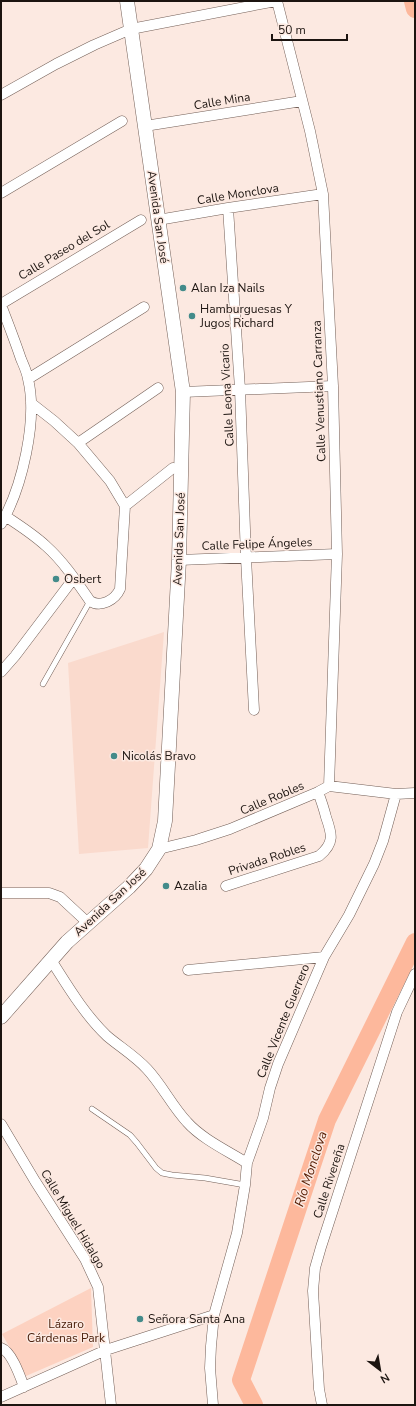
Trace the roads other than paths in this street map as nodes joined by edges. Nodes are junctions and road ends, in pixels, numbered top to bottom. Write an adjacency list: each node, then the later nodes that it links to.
1 (127, 1): 3 (street, Avenida San José)
2 (277, 1): 3 (street); 5 (street, Calle Venustiano Carranza)
3 (131, 29): 4 (street); 7 (street, Avenida San José)
4 (1, 95)
5 (302, 101): 7 (street, Calle Mina); 9 (street, Calle Venustiano Carranza)
6 (122, 121): 8 (street)
7 (145, 126): 12 (street, Avenida San José)
8 (1, 193)
9 (323, 194): 10 (street, Calle Monclova); 16 (street, Calle Venustiano Carranza)
10 (228, 208): 12 (street, Calle Monclova); 18 (street, Calle Leona Vicario)
11 (141, 220): 13 (street, Calle Paseo del Sol)
12 (158, 220): 19 (street, Avenida San José)
13 (1, 304): 15 (street)
14 (144, 308): 15 (street)
15 (28, 379): 20 (street)
16 (333, 386): 18 (street); 25 (street, Calle Venustiano Carranza)
17 (158, 388): 21 (street)
18 (240, 389): 19 (street); 26 (street, Calle Leona Vicario)
19 (183, 392): 27 (street, Avenida San José)
20 (31, 403): 21 (street); 24 (street)
21 (78, 443): 23 (street)
22 (173, 468): 23 (street)
23 (125, 506): 29 (street)
24 (3, 520): 28 (street)
25 (337, 554): 26 (street, Calle Felipe Ángeles); 33 (street, Calle Venustiano Carranza)
26 (246, 558): 27 (street, Calle Felipe Ángeles); 32 (street, Calle Leona Vicario)
27 (179, 560): 37 (street, Avenida San José)
28 (74, 578): 29 (street); 30 (street)
29 (90, 602): 31 (lane)
30 (1, 672)
31 (43, 684)
32 (254, 710)
33 (329, 786): 34 (street, Calle Robles); 36 (street)
34 (318, 792): 37 (street, Calle Robles); 38 (street, Privada Robles)
35 (415, 793): 36 (street)
36 (396, 794): 41 (street, Calle Vicente Guerrero)
37 (159, 849): 40 (street, Avenida San José)
38 (226, 886)
39 (1, 893): 40 (street)
40 (88, 923): 42 (street, Avenida San José)
41 (324, 957): 43 (street); 48 (street, Calle Vicente Guerrero)
42 (51, 960): 45 (street, Avenida San José); 48 (street)
43 (188, 970)
44 (415, 974): 57 (street, Calle Rivereña)
45 (1, 1017)
46 (92, 1108): 49 (lane)
47 (1, 1124): 52 (street, Calle Miguel Hidalgo)
48 (247, 1163): 49 (street, Calle Vicente Guerrero)
49 (245, 1185): 50 (street, Calle Vicente Guerrero)
50 (214, 1315): 52 (street); 56 (street, Calle Vicente Guerrero)
51 (1, 1348): 53 (street)
52 (106, 1350): 53 (street); 55 (street, Calle Miguel Hidalgo)
53 (24, 1387): 54 (street)
54 (1, 1397)
55 (111, 1405)
56 (213, 1405)
57 (322, 1405)

